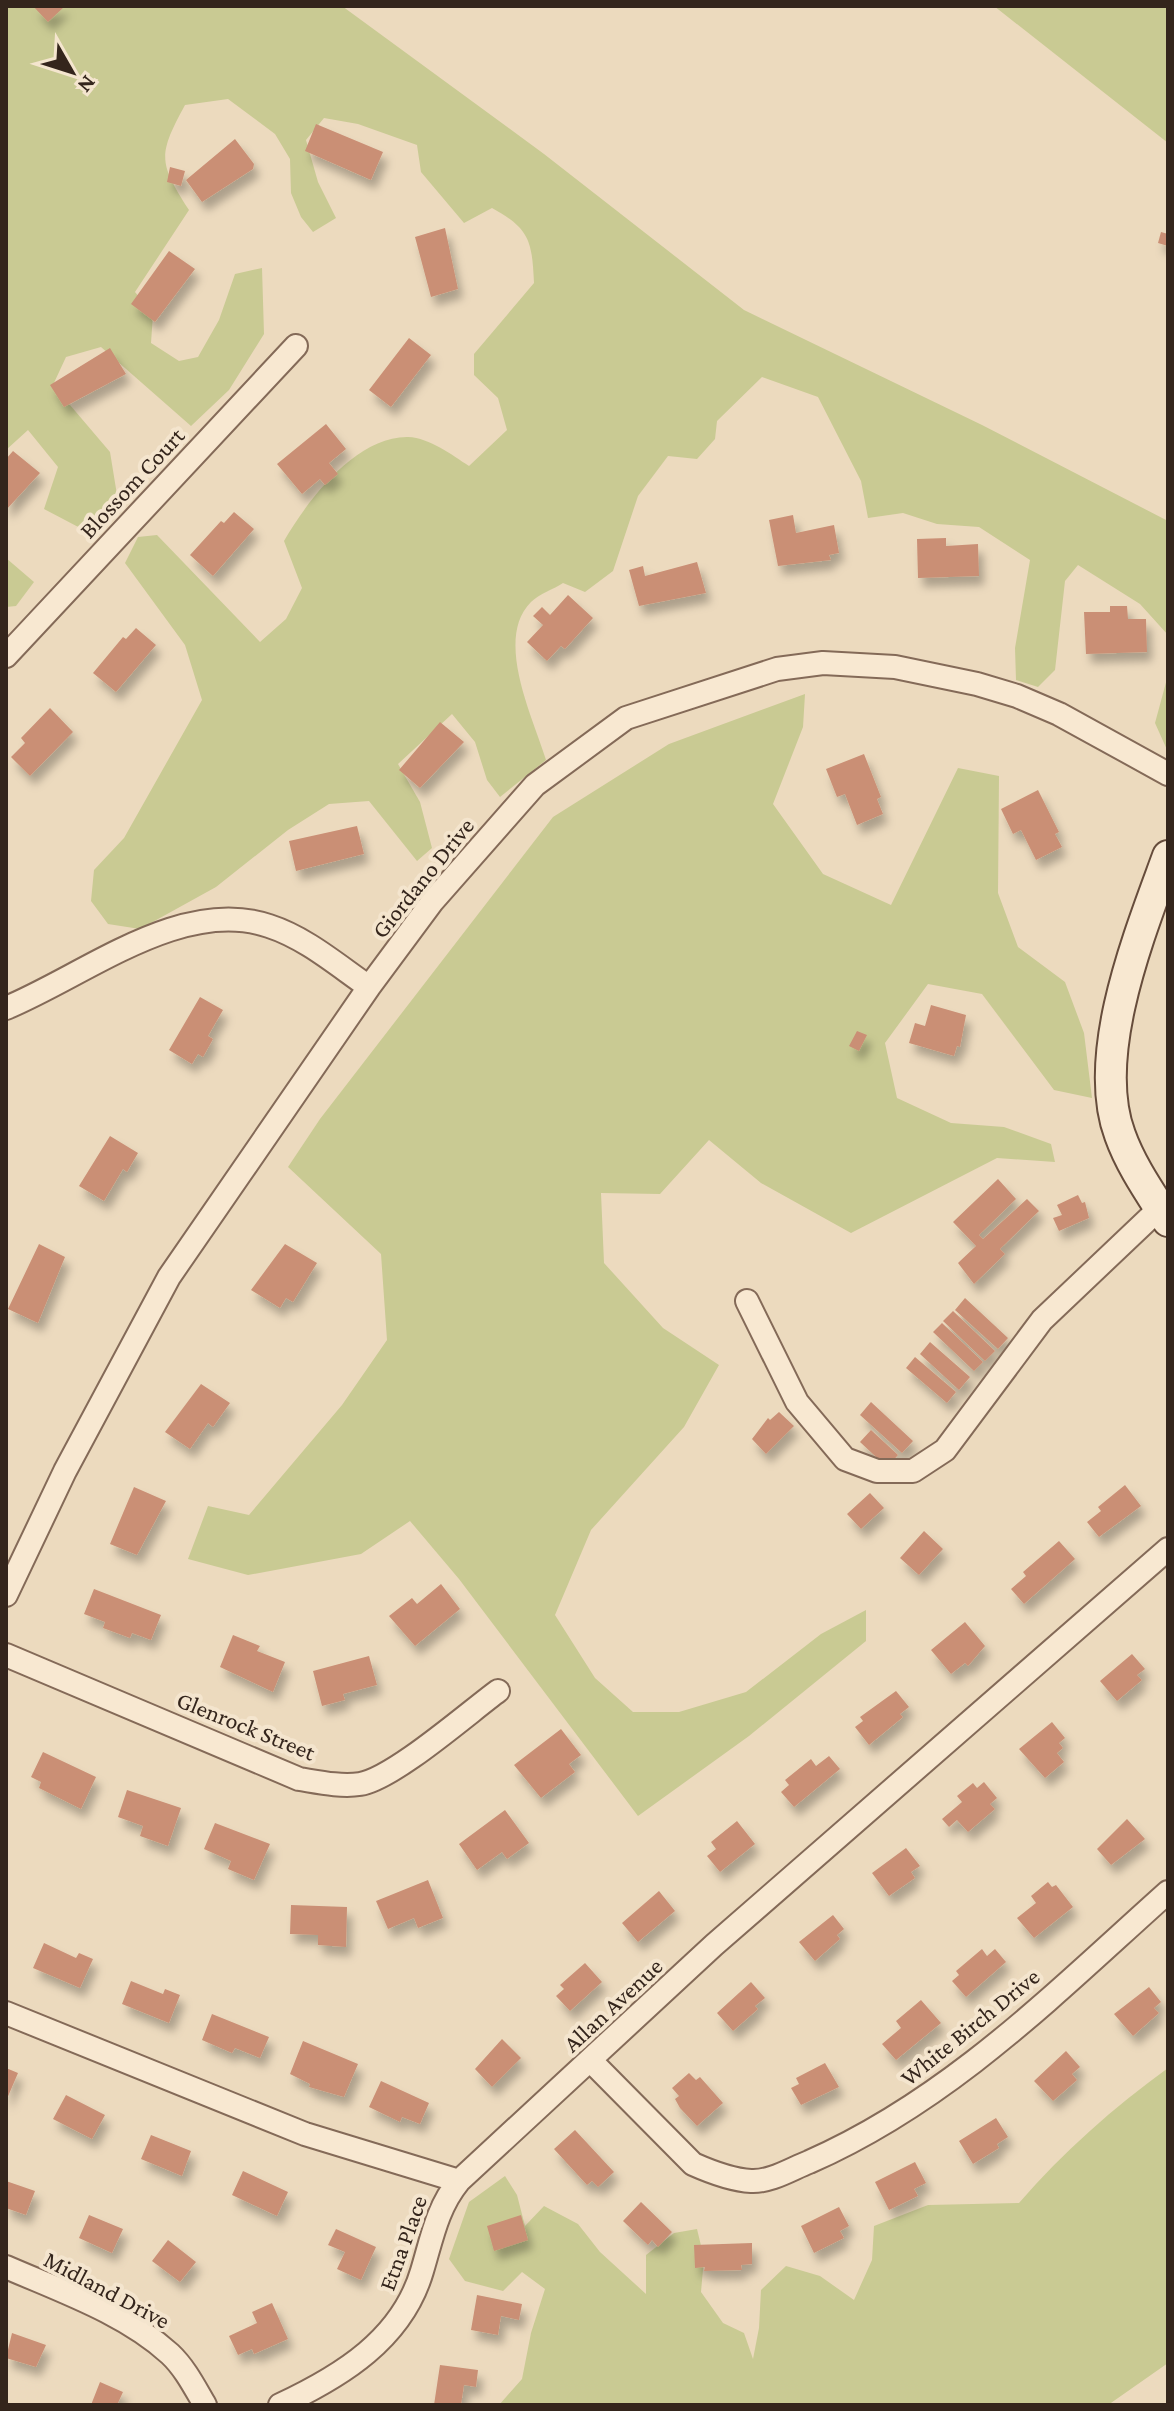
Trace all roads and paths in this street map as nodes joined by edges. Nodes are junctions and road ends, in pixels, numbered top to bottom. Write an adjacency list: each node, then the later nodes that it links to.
1 (296, 346): 2 (street, Blossom Court)
2 (6, 656)
3 (1168, 774): 5 (street, Giordano Drive)
4 (1168, 856): 7 (street)
5 (369, 987): 6 (street); 10 (street, Giordano Drive)
6 (6, 1008)
7 (1164, 1215): 8 (street)
8 (747, 1301)
9 (1168, 1549): 15 (street, Allan Avenue)
10 (6, 1595)
11 (6, 1655): 12 (street, Glenrock Street)
12 (498, 1691)
13 (1168, 1892): 15 (street, White Birch Drive)
14 (6, 2013): 16 (street)
15 (592, 2062): 16 (street, Allan Avenue)
16 (459, 2181): 19 (street, Etna Place)
17 (6, 2267): 18 (street, Midland Drive)
18 (205, 2405)
19 (280, 2405)

